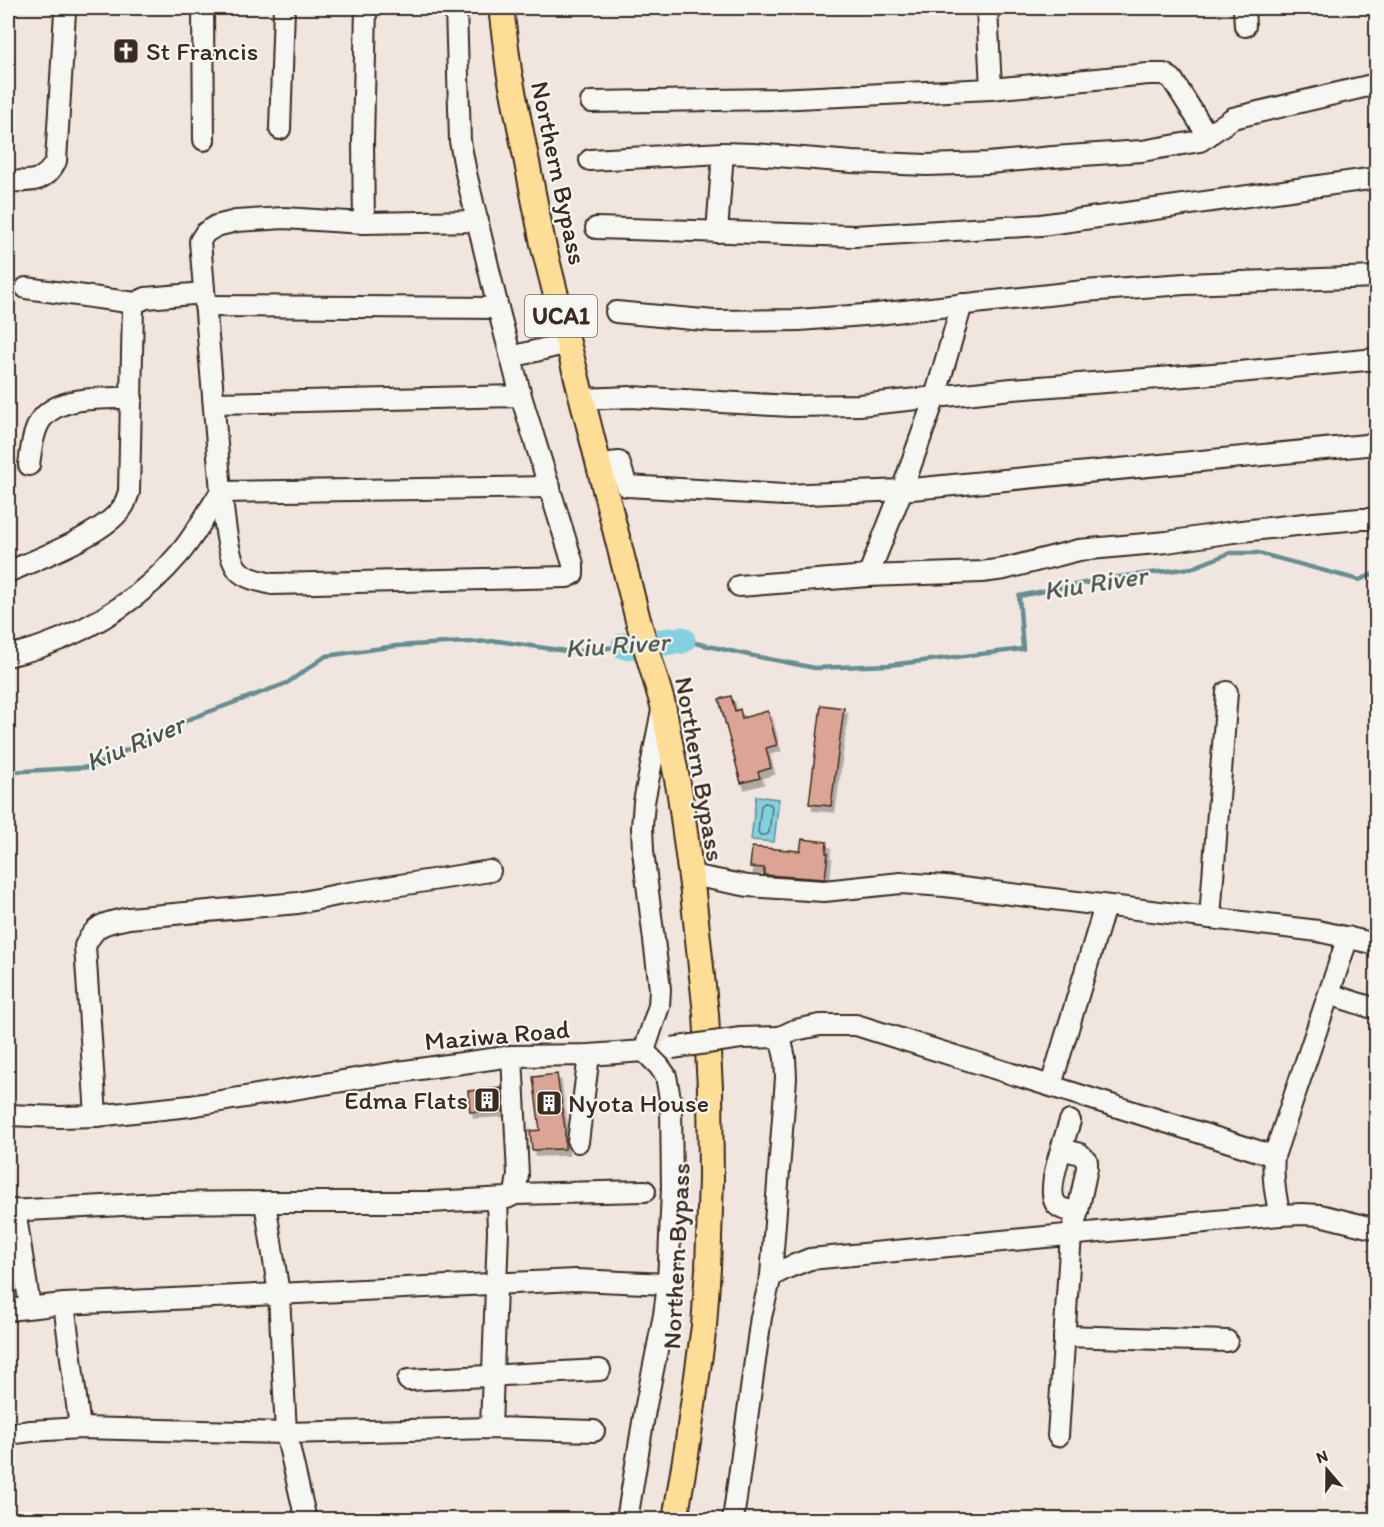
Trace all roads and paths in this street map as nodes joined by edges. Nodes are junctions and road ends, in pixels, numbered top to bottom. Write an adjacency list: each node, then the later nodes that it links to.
1 (203, 8): 13 (street)
2 (284, 8): 11 (street)
3 (366, 8): 19 (street)
4 (456, 8): 18 (street)
5 (501, 8): 29 (main road, Northern Bypass / UCA1)
6 (987, 8): 9 (street)
7 (65, 12): 17 (street)
8 (1377, 84): 12 (street)
9 (991, 89): 10 (street); 12 (street)
10 (591, 102)
11 (280, 129)
12 (1209, 136): 14 (street)
13 (204, 140)
14 (723, 153): 15 (street); 21 (street)
15 (590, 160)
16 (1377, 178): 21 (street)
17 (16, 181)
18 (477, 221): 19 (street); 27 (street)
19 (364, 223): 24 (street)
20 (596, 228): 21 (street)
21 (717, 232)
22 (1377, 277): 26 (street)
23 (26, 288): 25 (street)
24 (205, 300): 25 (street); 27 (street); 36 (street)
25 (135, 303): 34 (street)
26 (962, 304): 28 (street); 33 (street)
27 (498, 308): 30 (street)
28 (616, 312)
29 (568, 343): 30 (street); 35 (main road, Northern Bypass / UCA1)
30 (511, 357): 32 (street)
31 (1377, 359): 33 (street)
32 (521, 396): 36 (street); 40 (street)
33 (935, 397): 35 (street); 41 (street)
34 (132, 398): 39 (street); 44 (street)
35 (582, 399): 38 (main road, Northern Bypass / UCA1)
36 (214, 403): 42 (street)
37 (1377, 444): 41 (street)
38 (600, 464): 41 (street); 49 (main road, Northern Bypass / UCA1)
39 (29, 465)
40 (550, 487): 42 (street); 42 (street)
41 (902, 490): 45 (street)
42 (221, 492): 47 (street)
43 (1377, 519): 45 (street)
44 (8, 572)
45 (868, 576): 46 (street)
46 (739, 585)
47 (8, 656)
48 (1227, 692): 53 (street)
49 (663, 705): 51 (main road, Northern Bypass / UCA1); 59 (street)
50 (490, 871): 64 (street)
51 (691, 875): 52 (street); 97 (main road, Northern Bypass / UCA1)
52 (1104, 906): 53 (street); 62 (street)
53 (1210, 918): 54 (street)
54 (1348, 937): 55 (street); 56 (street)
55 (1377, 944)
56 (1329, 994): 57 (street); 68 (street)
57 (1377, 1009)
58 (780, 1037): 59 (street, Maziwa Road, bridge); 62 (street, Maziwa Road); 77 (street)
59 (644, 1051): 60 (street, Maziwa Road); 79 (street)
60 (589, 1054): 61 (street, Maziwa Road); 66 (street)
61 (512, 1056): 64 (street, Maziwa Road); 70 (street)
62 (1051, 1085): 68 (street, Maziwa Road)
63 (8, 1115): 64 (street, Maziwa Road)
64 (96, 1116)
65 (1070, 1121): 67 (street)
66 (578, 1142)
67 (1062, 1149): 73 (street); 73 (street)
68 (1274, 1156): 74 (street)
69 (645, 1191): 70 (street)
70 (506, 1196): 71 (street); 78 (street)
71 (265, 1202): 72 (street); 80 (street)
72 (11, 1210): 82 (street)
73 (1078, 1211): 76 (street)
74 (1280, 1215): 75 (street); 76 (street)
75 (1377, 1229)
76 (1071, 1234): 77 (street); 84 (street)
77 (771, 1276): 98 (street)
78 (495, 1284): 79 (street); 80 (street); 87 (street)
79 (668, 1284): 96 (street)
80 (279, 1294): 81 (street); 92 (street)
81 (64, 1304): 82 (street); 89 (street)
82 (30, 1307): 83 (street)
83 (8, 1310)
84 (1064, 1336): 85 (street); 94 (street)
85 (1227, 1341)
86 (600, 1370): 87 (street)
87 (493, 1375): 88 (street); 90 (street)
88 (408, 1380)
89 (80, 1428): 92 (street); 93 (street)
90 (492, 1428): 91 (street); 92 (street)
91 (594, 1431)
92 (286, 1433): 95 (street)
93 (8, 1434)
94 (1058, 1436)
95 (306, 1520)
96 (627, 1520)
97 (675, 1520)
98 (732, 1520)

